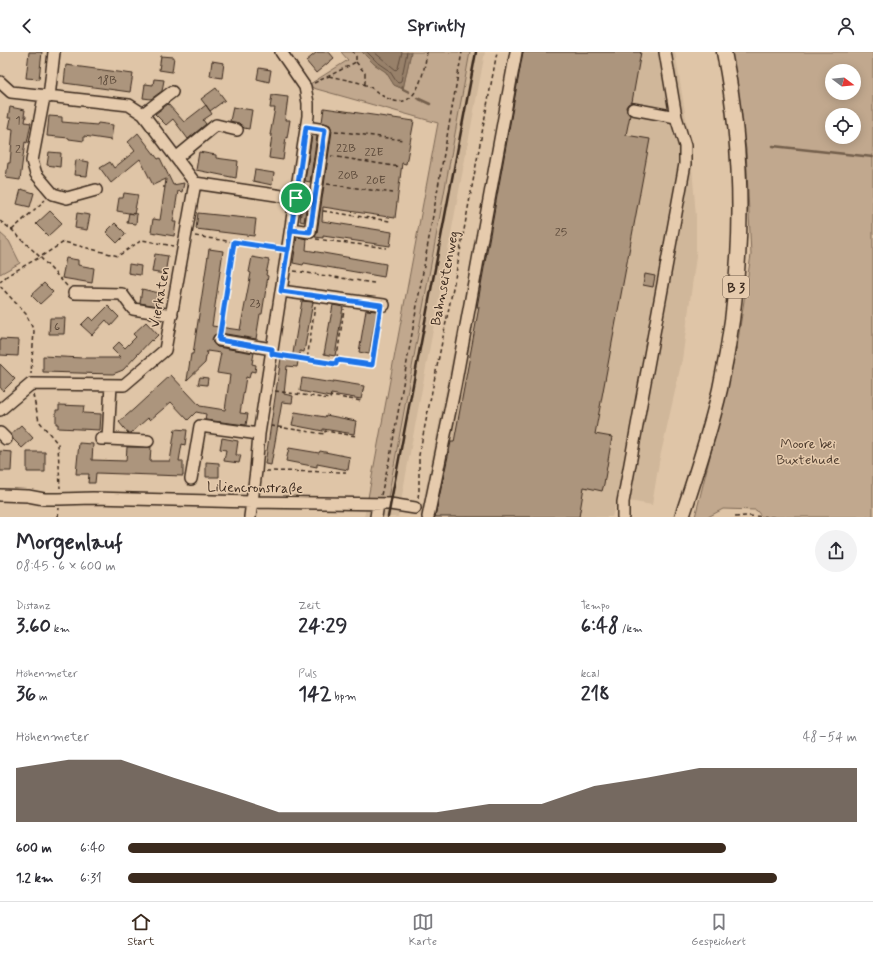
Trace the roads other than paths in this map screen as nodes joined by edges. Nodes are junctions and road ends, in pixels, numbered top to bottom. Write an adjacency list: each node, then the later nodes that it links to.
1 (54, 52): 8 (street)
2 (281, 52): 12 (street)
3 (516, 52): 36 (street)
4 (666, 52): 11 (street)
5 (724, 52): 38 (main road, B 3)
6 (0, 82): 8 (street)
7 (172, 92): 10 (street)
8 (47, 97): 10 (street); 16 (street)
9 (633, 109): 11 (street)
10 (143, 114): 14 (street)
11 (676, 118): 37 (street)
12 (306, 127): 17 (street); 18 (street)
13 (237, 130): 14 (street)
14 (176, 158): 15 (street)
15 (195, 183): 17 (street); 22 (street, Vierkaten)
16 (96, 190)
17 (296, 198): 18 (street)
18 (291, 230): 19 (street)
19 (281, 291): 21 (street); 24 (street)
20 (74, 293): 22 (street)
21 (382, 305)
22 (172, 315): 25 (street, Vierkaten)
23 (219, 340): 24 (street)
24 (272, 352): 27 (street)
25 (111, 385): 26 (street, Vierkaten); 28 (street)
26 (0, 410)
27 (260, 429): 29 (street); 31 (street)
28 (148, 441)
29 (191, 479)
30 (0, 495): 31 (street, Liliencronstraße)
31 (252, 502): 32 (street, Liliencronstraße); 34 (street)
32 (378, 504): 33 (street, Liliencronstraße); 35 (street)
33 (415, 508)
34 (250, 517)
35 (376, 517)
36 (428, 517)
37 (623, 517)
38 (682, 517)

